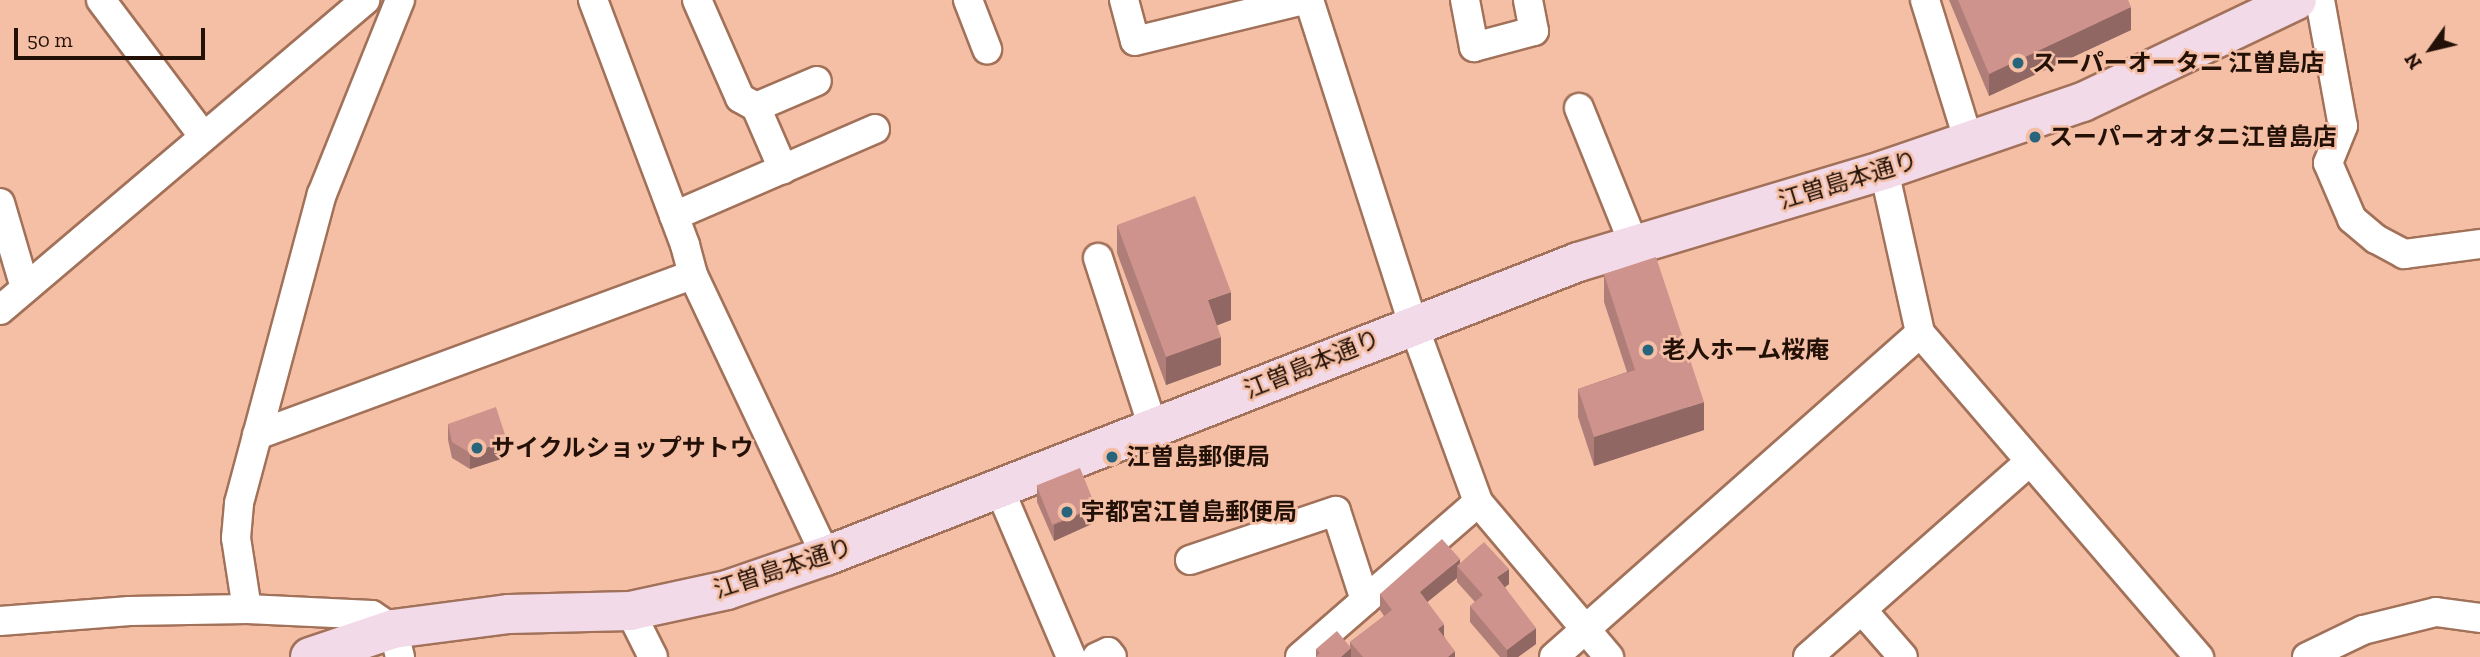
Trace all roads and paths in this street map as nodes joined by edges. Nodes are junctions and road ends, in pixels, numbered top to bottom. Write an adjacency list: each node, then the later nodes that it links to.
1 (101, 0): 21 (street)
2 (365, 0): 21 (street)
3 (400, 0): 36 (street)
4 (593, 0): 26 (street)
5 (697, 0): 18 (street)
6 (968, 0): 16 (street)
7 (1124, 0): 15 (street)
8 (1303, 0): 15 (street)
9 (1309, 0): 33 (street)
10 (1465, 0): 11 (street)
11 (1528, 0)
12 (1925, 0): 22 (street)
13 (2297, 0): 22 (street, 江曽島本通り)
14 (2320, 0): 27 (street)
15 (1275, 4)
16 (987, 49)
17 (817, 82): 18 (street)
18 (756, 107): 23 (street)
19 (1579, 108): 28 (street)
20 (875, 129): 23 (street)
21 (204, 137): 31 (street)
22 (1969, 142): 24 (street, 江曽島本通り)
23 (783, 169): 26 (street)
24 (1884, 170): 28 (street, 江曽島本通り); 34 (street)
25 (0, 203): 31 (street)
26 (674, 216): 30 (street)
27 (2480, 244)
28 (1634, 245): 33 (street, 江曽島本通り)
29 (1098, 258): 35 (street)
30 (693, 275): 36 (street); 40 (street)
31 (25, 288): 32 (street)
32 (0, 310)
33 (1413, 324): 35 (street, 江曽島本通り); 39 (street)
34 (1920, 333): 37 (street); 48 (street)
35 (1153, 427): 38 (street, 江曽島本通り)
36 (257, 435): 43 (street)
37 (2028, 463): 44 (street); 60 (street)
38 (999, 488): 40 (street, 江曽島本通り); 52 (street)
39 (1478, 502): 42 (street); 48 (street)
40 (826, 556): 45 (street, 江曽島本通り)
41 (1190, 560): 42 (street)
42 (1365, 600): 55 (street)
43 (247, 608): 47 (street); 49 (street)
44 (1862, 610): 58 (street); 59 (street)
45 (630, 611): 49 (street, 江曽島本通り); 51 (street)
46 (2480, 618): 61 (street)
47 (0, 621)
48 (1585, 630): 56 (street); 57 (street)
49 (396, 643): 50 (street, 江曽島本通り)
50 (310, 657)
51 (653, 657)
52 (1071, 657)
53 (1097, 657): 54 (street)
54 (1112, 657)
55 (1300, 657)
56 (1554, 657)
57 (1609, 657)
58 (1808, 657)
59 (1903, 657)
60 (2199, 657)
61 (2307, 657)

